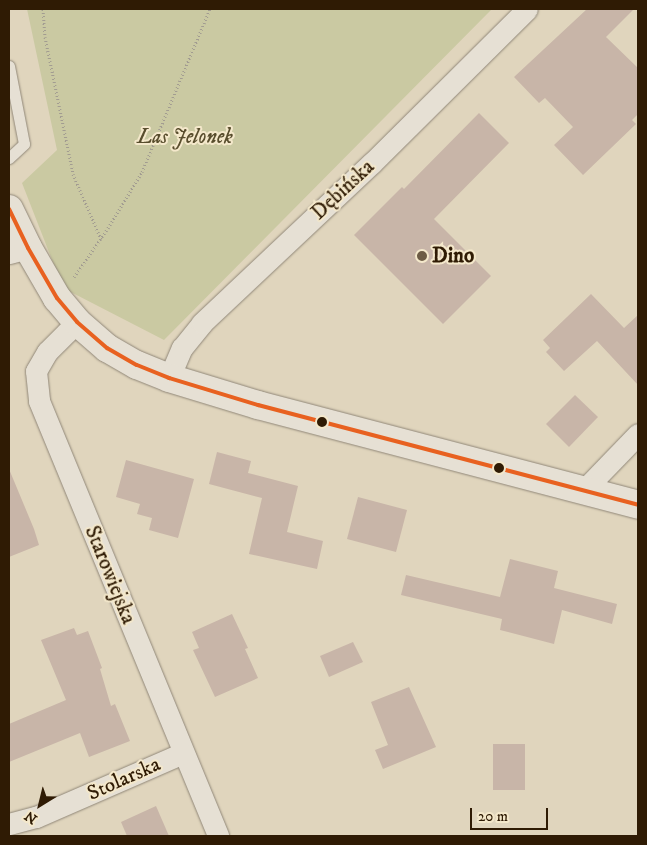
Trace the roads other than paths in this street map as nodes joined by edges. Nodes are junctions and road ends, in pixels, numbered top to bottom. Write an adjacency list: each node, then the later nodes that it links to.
1 (527, 9): 7 (street, Dębińska)
2 (9, 66): 3 (lane)
3 (9, 158)
4 (9, 209): 5 (street)
5 (18, 250): 6 (street)
6 (77, 322): 7 (street); 11 (street, Starowiejska)
7 (169, 378): 9 (street)
8 (638, 434): 9 (street)
9 (582, 491): 10 (street)
10 (638, 505)
11 (183, 752): 12 (street, Stolarska); 13 (street, Starowiejska)
12 (9, 824)
13 (218, 836)

